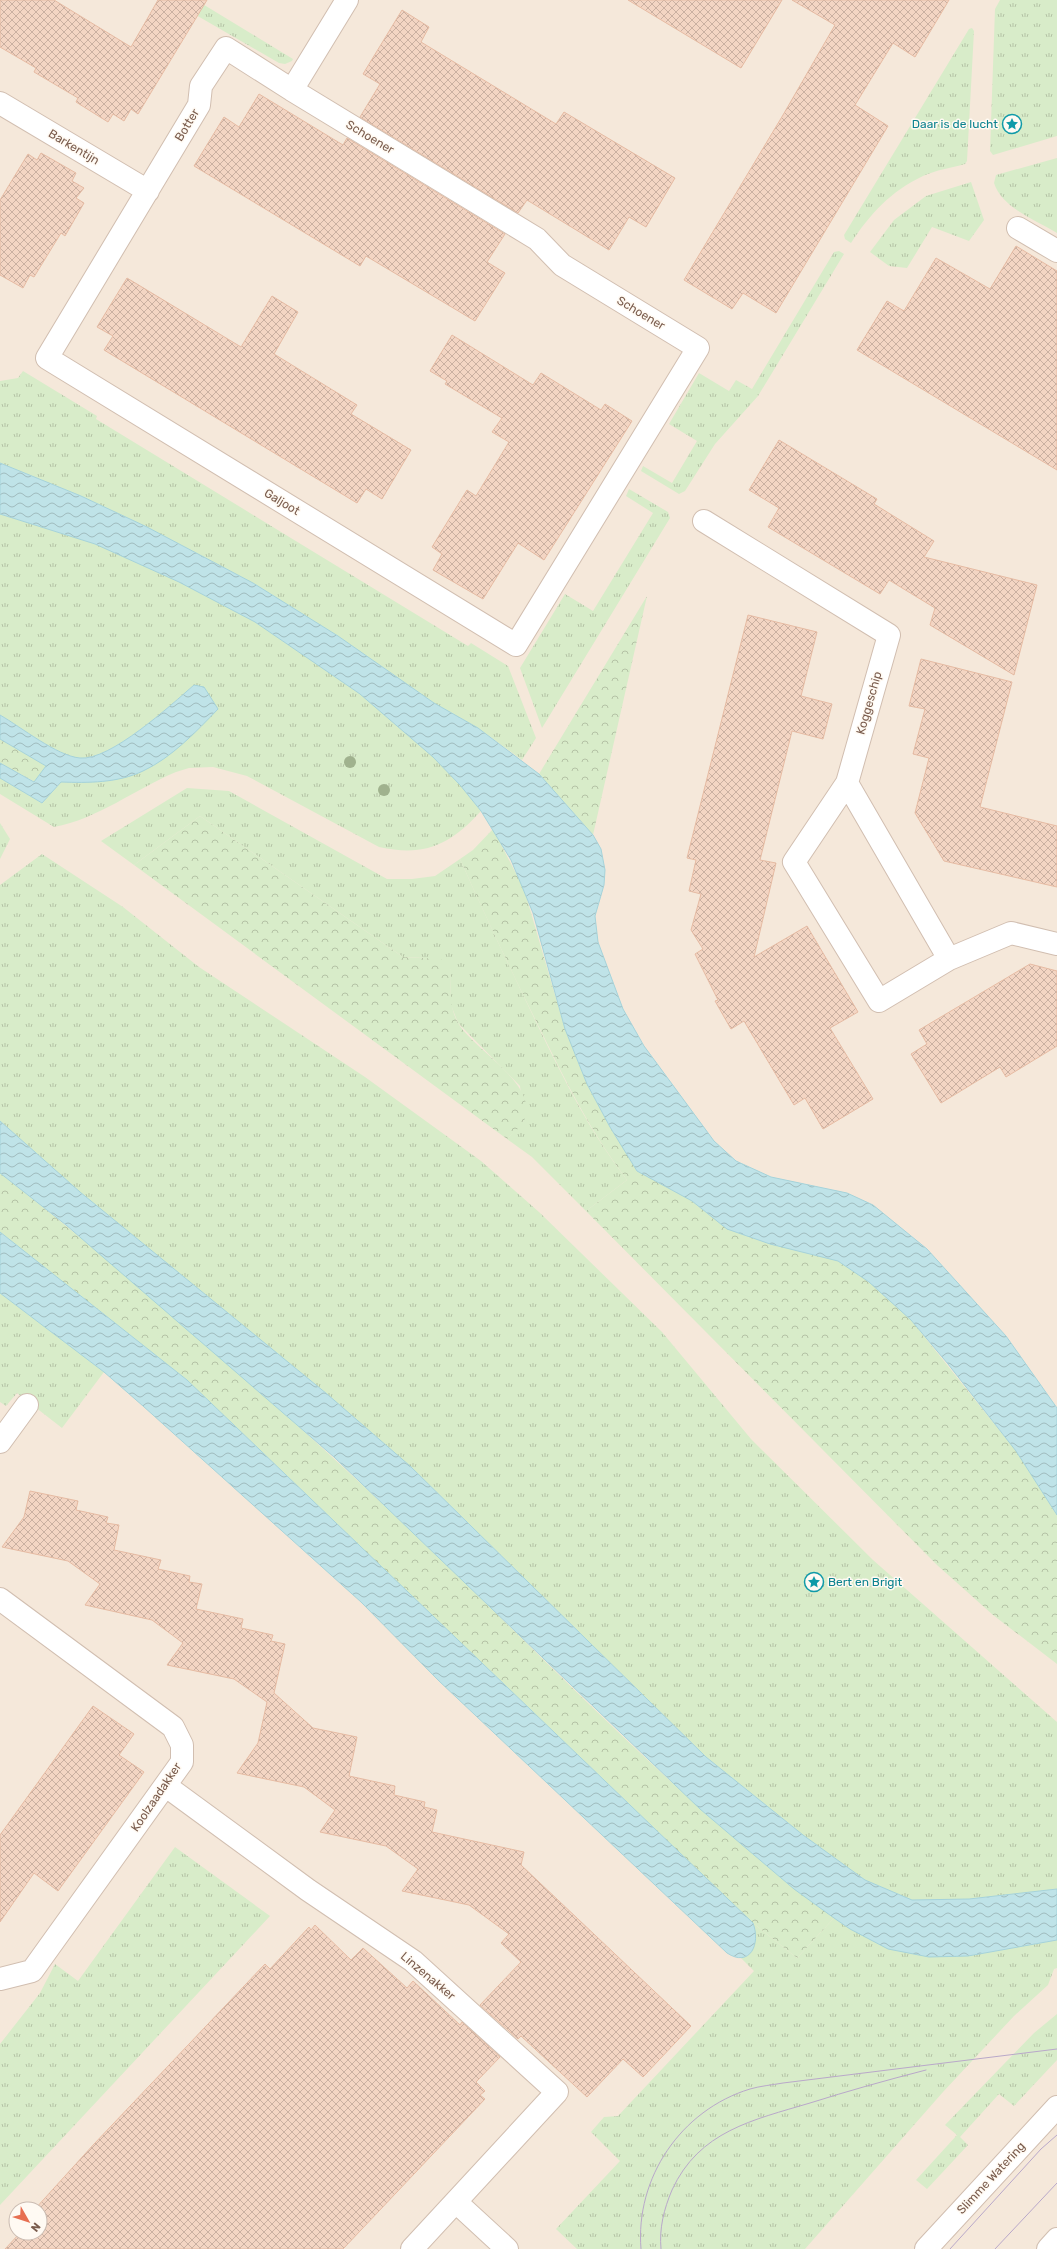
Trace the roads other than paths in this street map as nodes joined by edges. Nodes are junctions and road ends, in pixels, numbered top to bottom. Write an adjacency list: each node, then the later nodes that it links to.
1 (347, 0): 2 (street)
2 (292, 90): 4 (street, Botter); 9 (street, Schoener)
3 (0, 102): 4 (street, Barkentijn)
4 (148, 191): 7 (street, Botter)
5 (1018, 228): 6 (street)
6 (1057, 252)
7 (47, 358): 9 (street, Galjoot)
8 (704, 521): 10 (street, Koggeschip)
9 (516, 645)
10 (846, 783): 12 (street); 12 (street)
11 (1057, 944): 12 (street)
12 (950, 959)
13 (27, 1405): 14 (street)
14 (0, 1442)
15 (0, 1599): 16 (street, Koolzaadakker)
16 (166, 1786): 17 (street, Koolzaadakker); 19 (street, Linzenakker)
17 (0, 1979)
18 (1057, 2107): 23 (street, Slimme Watering)
19 (456, 2202): 21 (street, Linzenakker); 22 (street)
20 (1057, 2239): 24 (street)
21 (412, 2249)
22 (507, 2249)
23 (926, 2249)
24 (1048, 2249)

